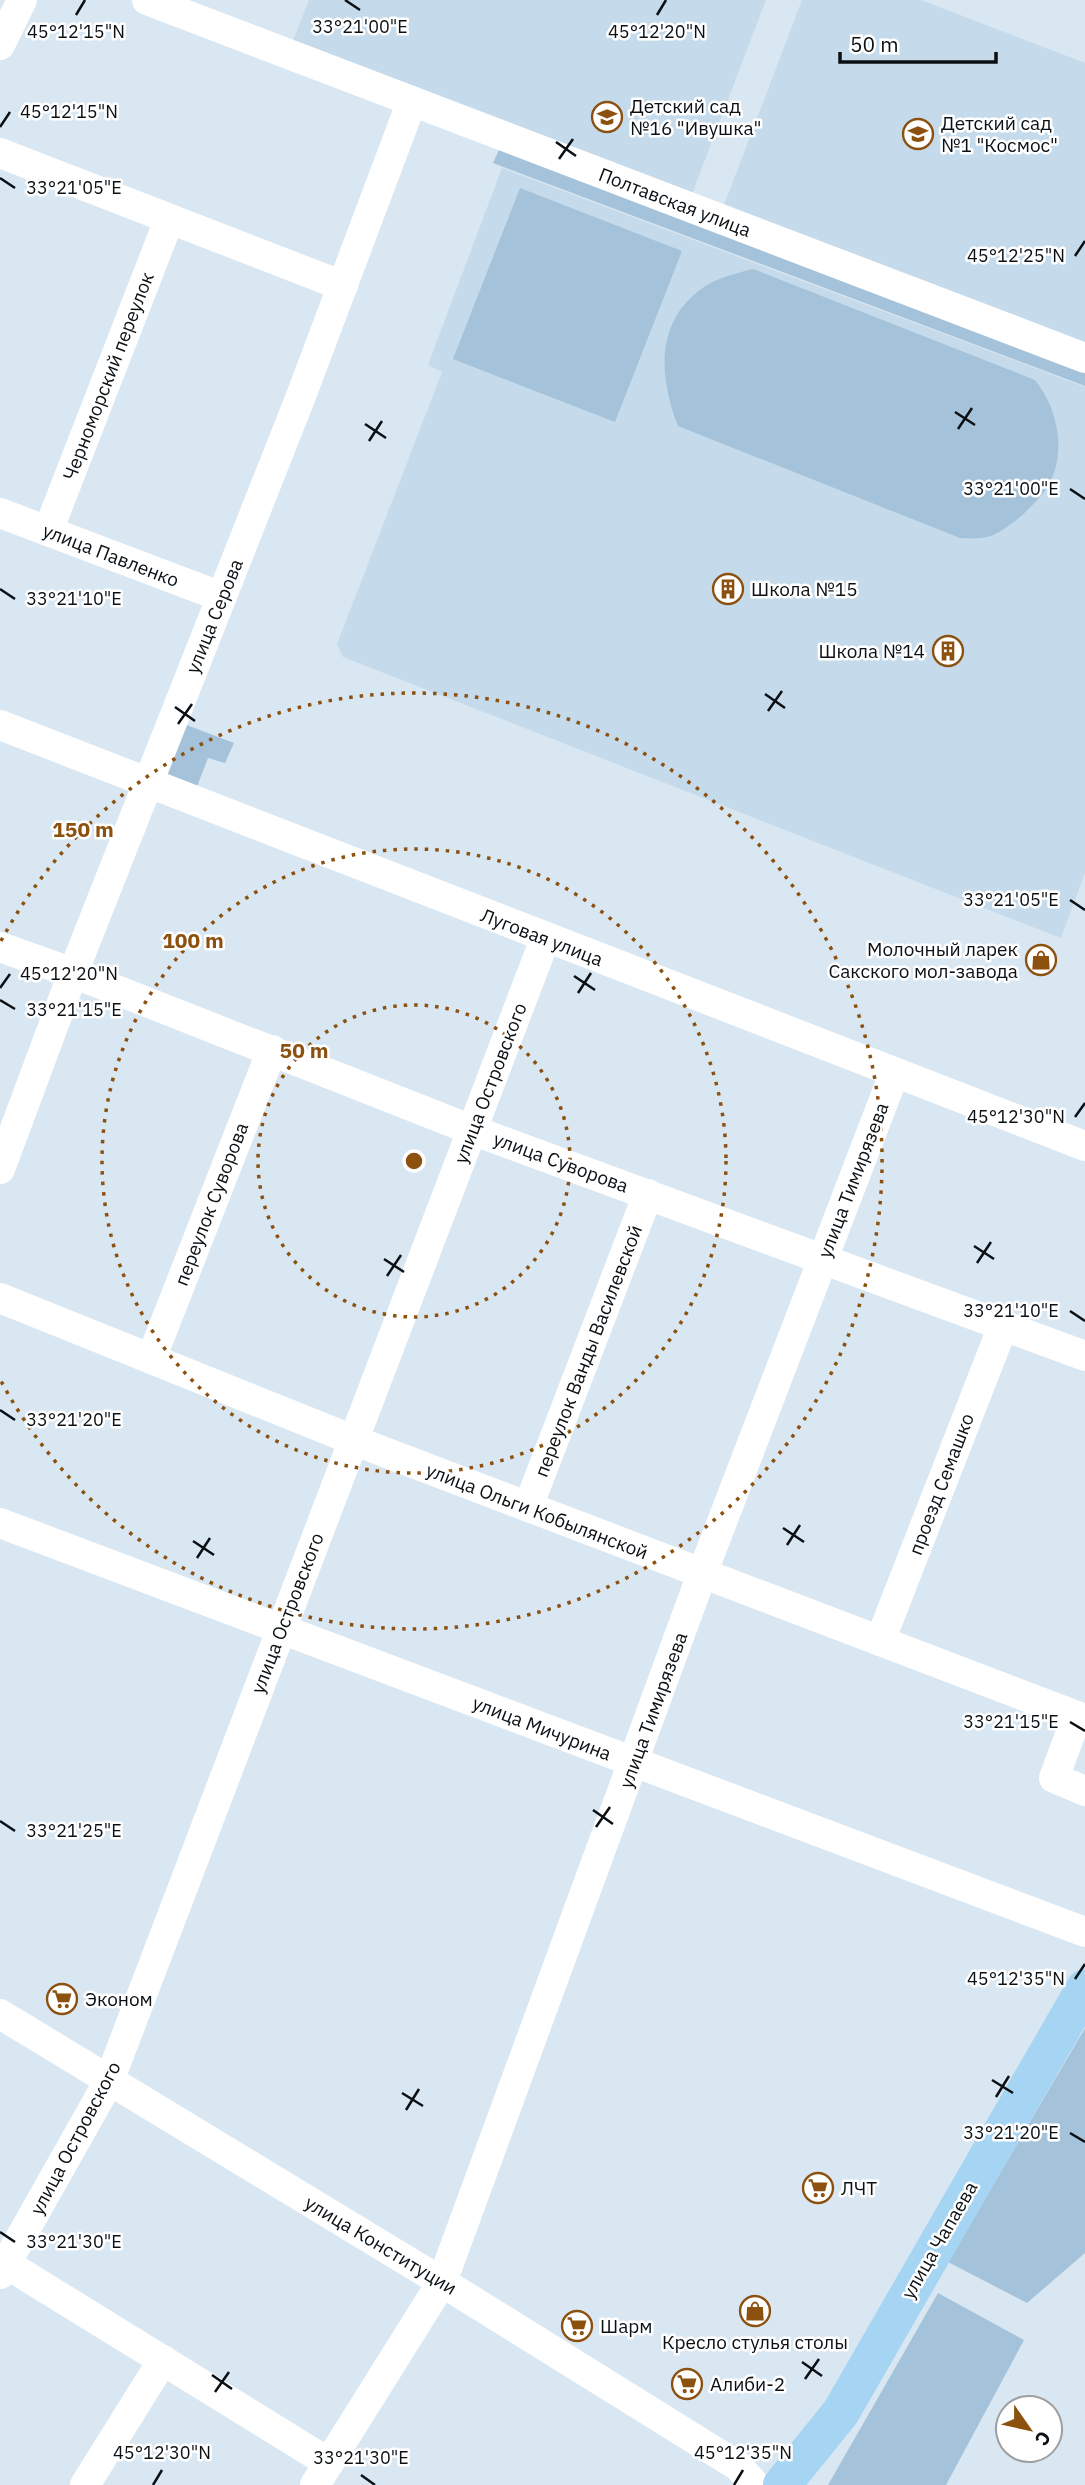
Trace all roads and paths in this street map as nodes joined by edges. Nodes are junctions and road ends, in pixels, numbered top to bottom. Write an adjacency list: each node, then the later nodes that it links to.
1 (22, 0): 3 (street)
2 (147, 0): 4 (street, Полтавская улица)
3 (0, 45)
4 (412, 101): 7 (street, улица Серова); 8 (street, Полтавская улица)
5 (0, 153): 6 (street)
6 (169, 220): 7 (street); 10 (street, Черноморский переулок)
7 (343, 286): 11 (street, улица Серова)
8 (1085, 358)
9 (0, 513): 10 (street, улица Павленко)
10 (48, 531): 11 (street, улица Павленко)
11 (222, 597): 13 (street, улица Серова)
12 (0, 725): 13 (street, Луговая улица)
13 (148, 783): 14 (street, Луговая улица); 16 (street, улица Серова)
14 (545, 939): 18 (street, Луговая улица); 19 (street, улица Островского)
15 (0, 947): 16 (street, улица Суворова)
16 (73, 973): 17 (street, улица Суворова); 21 (street, улица Серова)
17 (272, 1050): 19 (street, улица Суворова); 27 (street, переулок Суворова)
18 (894, 1074): 20 (street, Луговая улица); 23 (street, улица Тимирязева)
19 (472, 1130): 22 (street, улица Суворова); 28 (street, улица Островского)
20 (1085, 1146)
21 (0, 1169)
22 (649, 1194): 23 (street, улица Суворова); 29 (street, переулок Ванды Василевской)
23 (822, 1259): 25 (street, улица Суворова); 31 (street, улица Тимирязева)
24 (0, 1298): 27 (street, улица Ольги Кобылянской)
25 (1003, 1326): 26 (street, улица Суворова); 33 (street, проезд Семашко)
26 (1085, 1356)
27 (151, 1359): 28 (street, улица Ольги Кобылянской)
28 (353, 1440): 29 (street, улица Ольги Кобылянской); 32 (street, улица Островского)
29 (528, 1507): 31 (street, улица Ольги Кобылянской)
30 (0, 1523): 32 (street, улица Мичурина)
31 (702, 1574): 33 (street, улица Ольги Кобылянской); 34 (street, улица Тимирязева)
32 (281, 1629): 34 (street, улица Мичурина); 39 (street, улица Островского)
33 (880, 1642): 35 (street, улица Ольги Кобылянской)
34 (634, 1763): 36 (street, улица Мичурина); 41 (street, улица Тимирязева)
35 (1085, 1791)
36 (1085, 1932)
37 (1085, 1988): 46 (main road, улица Чапаева)
38 (0, 2014): 39 (street, улица Конституции)
39 (109, 2081): 40 (street, улица Островского); 41 (street, улица Конституции)
40 (2, 2266): 42 (street)
41 (442, 2282): 43 (street, улица Тимирязева); 45 (street, улица Конституции)
42 (163, 2360): 43 (street); 44 (street)
43 (322, 2474)
44 (85, 2485)
45 (755, 2485)
46 (782, 2485)

